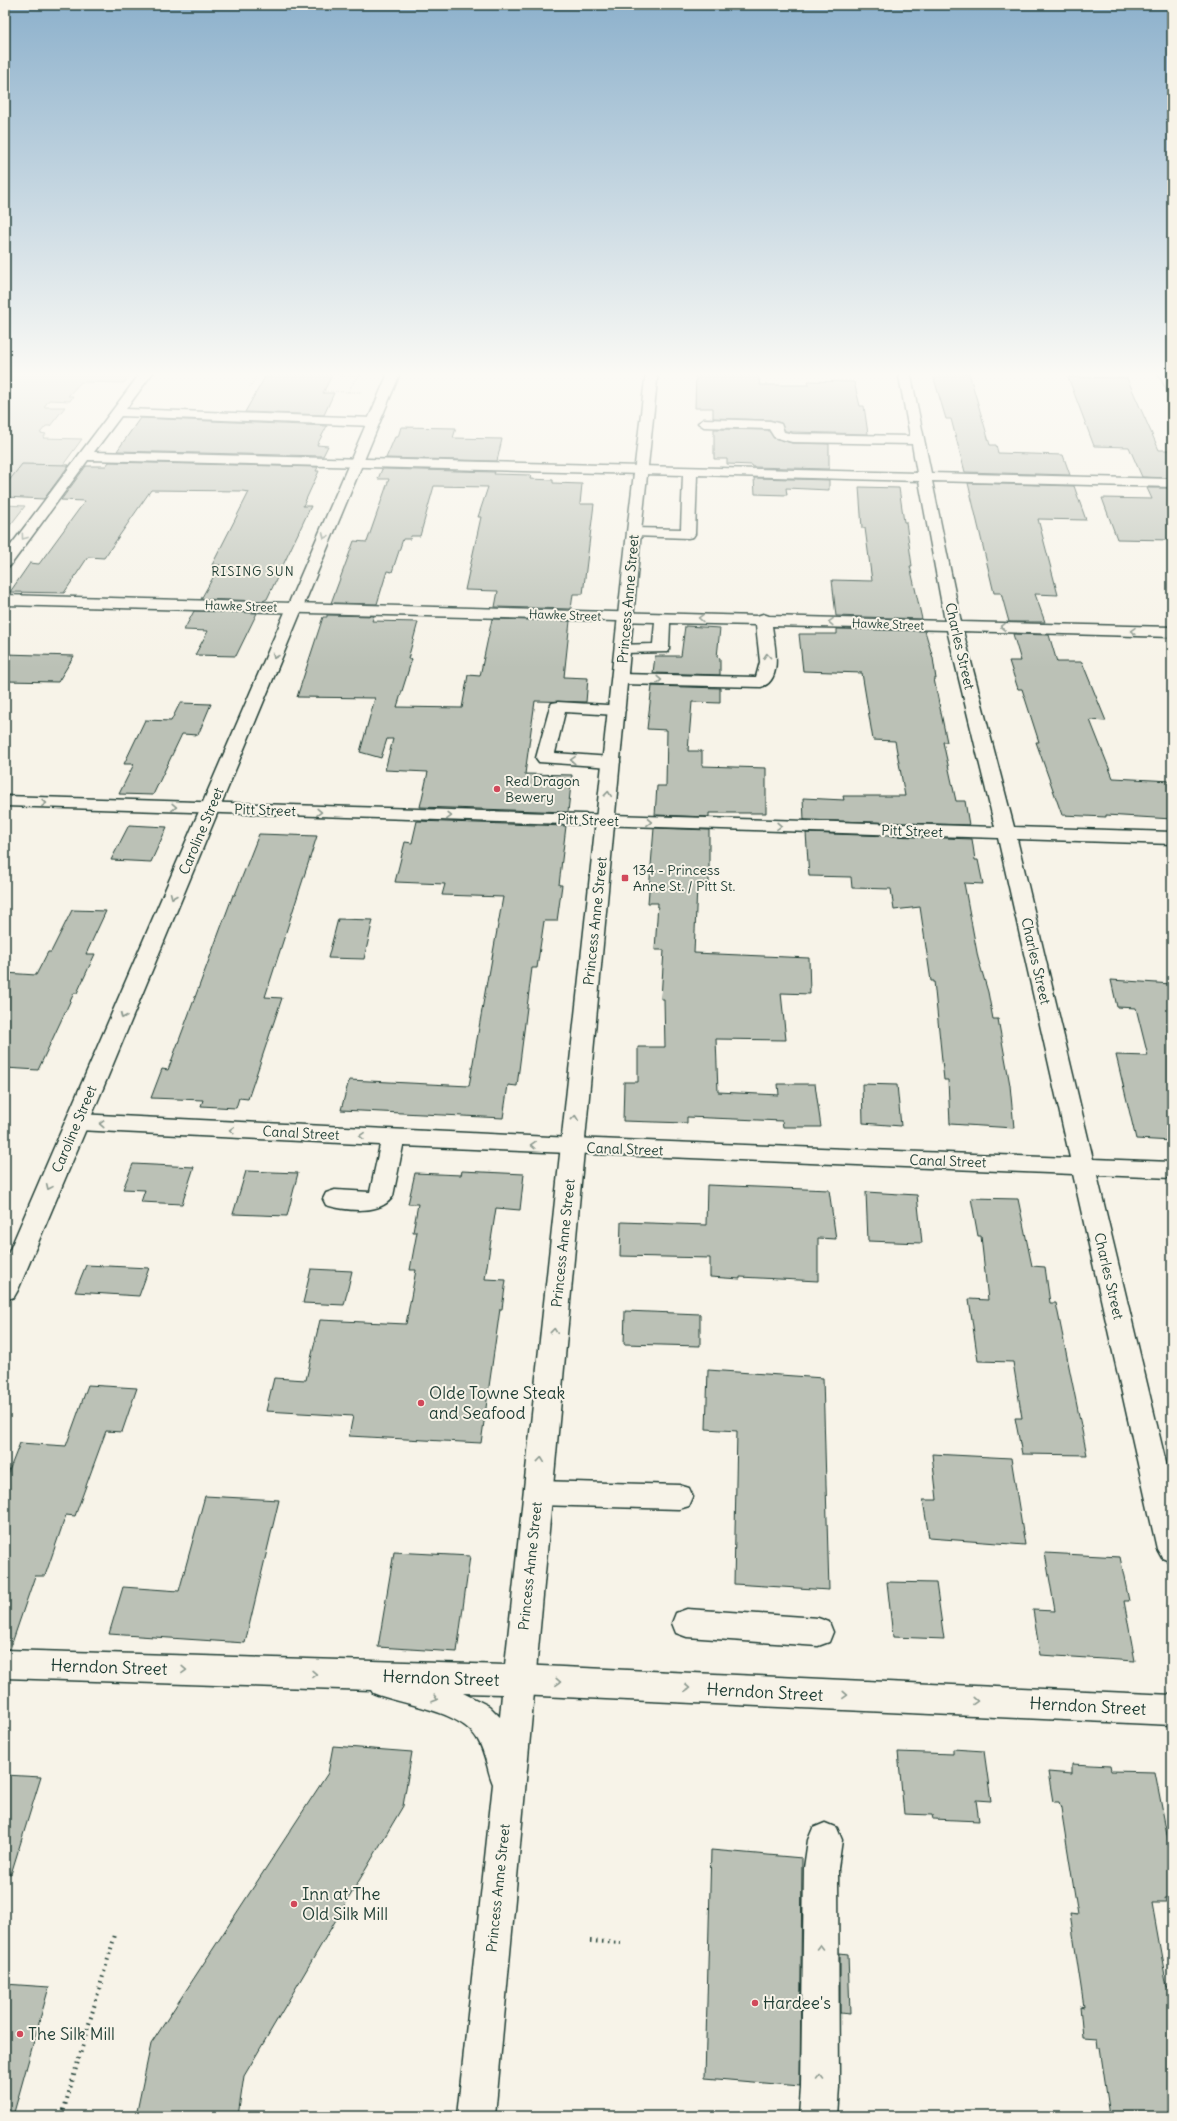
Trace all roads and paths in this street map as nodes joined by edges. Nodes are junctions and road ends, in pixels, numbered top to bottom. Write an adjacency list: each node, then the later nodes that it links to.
1 (642, 469): 9 (street, Princess Anne Street)
2 (74, 470): 10 (street, one-way to 10)
3 (354, 470): 12 (street, Caroline Street, one-way to 12)
4 (666, 470): 6 (street)
5 (923, 470): 7 (street, Charles Street)
6 (690, 471): 7 (street); 9 (street)
7 (925, 478): 8 (street); 16 (street, Charles Street)
8 (1172, 483)
9 (634, 532): 13 (street, Princess Anne Street)
10 (5, 563)
11 (5, 600): 12 (street, Hawke Street)
12 (295, 608): 13 (street, Hawke Street); 23 (street, Caroline Street, one-way to 23)
13 (627, 617): 14 (street, Hawke Street); 18 (street, Princess Anne Street)
14 (663, 617): 15 (street, Hawke Street, one-way to 14); 18 (street)
15 (763, 619): 16 (street, Hawke Street, one-way to 15); 19 (street, one-way to 15)
16 (954, 626): 17 (street, Hawke Street, one-way to 16); 25 (street, Charles Street)
17 (1172, 632)
18 (623, 648): 19 (street, Princess Anne Street)
19 (620, 679): 20 (street, Princess Anne Street)
20 (617, 710): 21 (street, Princess Anne Street); 21 (street, one-way to 20)
21 (612, 762): 24 (street, Princess Anne Street, one-way to 21)
22 (5, 801): 23 (street, Pitt Street, one-way to 23)
23 (210, 809): 24 (street, Pitt Street, one-way to 24); 27 (street, Caroline Street, one-way to 27)
24 (605, 821): 25 (street, Pitt Street, one-way to 25); 29 (street, Princess Anne Street, one-way to 24)
25 (1006, 833): 26 (street, Pitt Street); 30 (street, Charles Street)
26 (1172, 838)
27 (78, 1122): 28 (street, Canal Street, one-way to 27); 33 (street, Caroline Street, one-way to 33)
28 (393, 1138): 29 (street, Canal Street, one-way to 28); 32 (street)
29 (572, 1146): 30 (street, Canal Street); 34 (street, Princess Anne Street, one-way to 29)
30 (1084, 1167): 31 (street, Canal Street); 36 (street, Charles Street)
31 (1172, 1170)
32 (335, 1199)
33 (5, 1290)
34 (538, 1493): 35 (street); 41 (street, Princess Anne Street)
35 (679, 1497)
36 (1172, 1549)
37 (687, 1623): 38 (street)
38 (818, 1632)
39 (5, 1664): 40 (street, Herndon Street, one-way to 40)
40 (357, 1675): 41 (street, Herndon Street); 43 (street, Herndon Street, one-way to 43)
41 (518, 1680): 42 (street, Herndon Street, one-way to 42); 43 (street, Princess Anne Street)
42 (1172, 1710)
43 (508, 1786): 49 (street, Princess Anne Street)
44 (825, 1840): 50 (street, one-way to 44)
45 (115, 1935): 48 (path)
46 (590, 1941): 47 (path)
47 (620, 1943)
48 (62, 2116)
49 (476, 2116)
50 (818, 2116)

